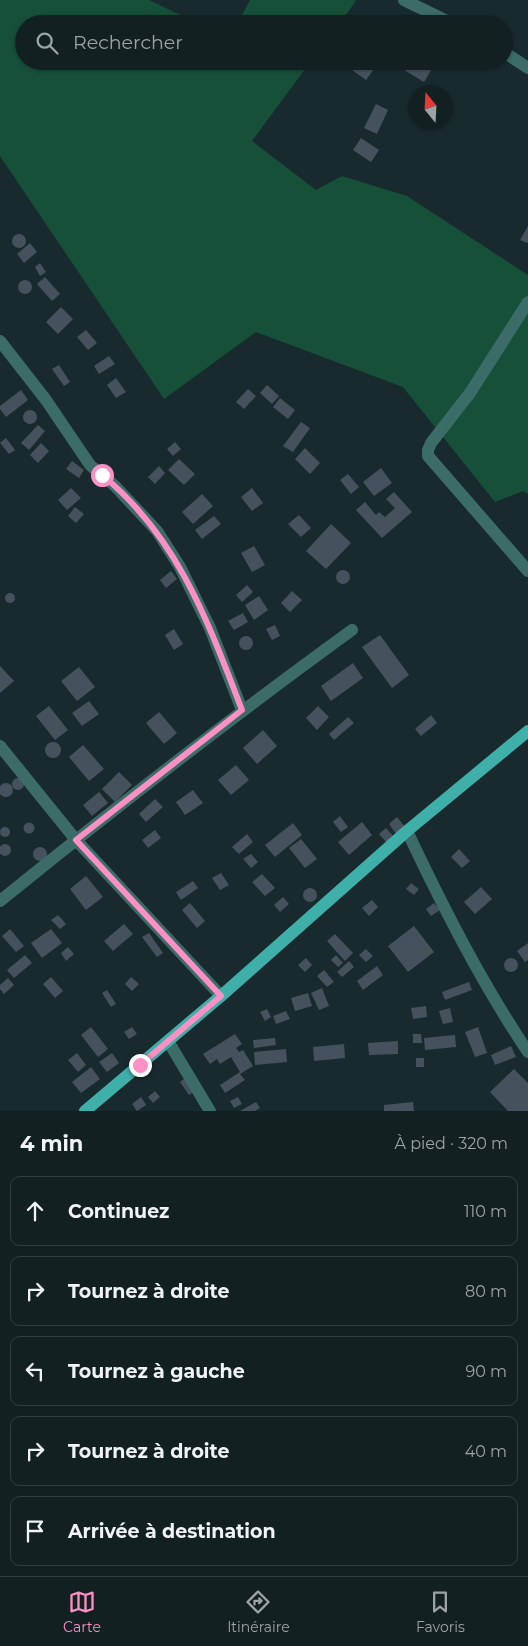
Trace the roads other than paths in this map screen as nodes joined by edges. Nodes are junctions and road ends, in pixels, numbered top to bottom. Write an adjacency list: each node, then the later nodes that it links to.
1 (404, 0): 2 (street)
2 (435, 15)
3 (513, 58): 4 (street)
4 (528, 68)
5 (528, 302): 7 (street)
6 (0, 341): 9 (street)
7 (528, 571)
8 (352, 630): 9 (street)
9 (242, 710): 13 (street)
10 (528, 731): 12 (main road)
11 (0, 746): 13 (street)
12 (407, 832): 15 (main road); 17 (street)
13 (76, 840): 14 (street); 15 (street)
14 (0, 902)
15 (221, 996): 16 (main road)
16 (168, 1042): 18 (main road); 19 (street)
17 (528, 1052)
18 (85, 1111)
19 (210, 1111)

